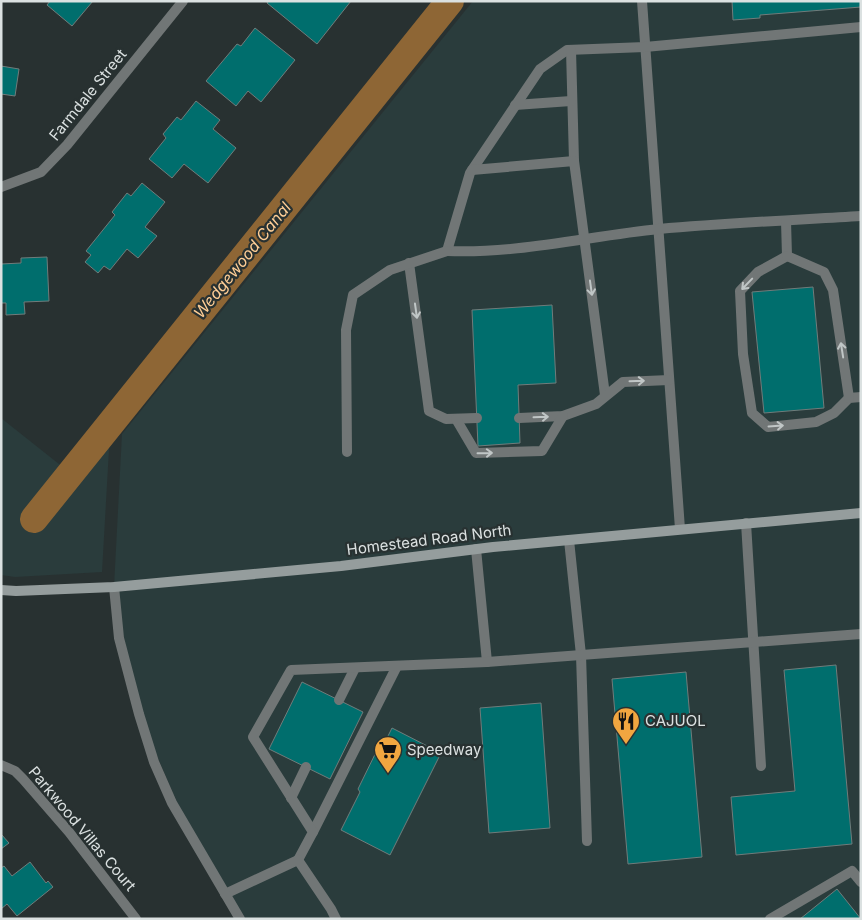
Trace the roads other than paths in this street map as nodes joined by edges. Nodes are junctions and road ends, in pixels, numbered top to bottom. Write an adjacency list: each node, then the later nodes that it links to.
1 (183, 1): 10 (street, Farmdale Street)
2 (642, 1): 4 (street)
3 (861, 27): 4 (street)
4 (645, 47): 5 (street); 13 (street)
5 (571, 50): 6 (street); 7 (street)
6 (571, 101): 7 (street); 8 (street)
7 (515, 105): 9 (street)
8 (574, 161): 9 (street); 14 (street)
9 (472, 170): 15 (street)
10 (1, 187)
11 (861, 216): 12 (street)
12 (786, 221): 13 (street); 16 (street)
13 (658, 230): 14 (street); 18 (street)
14 (584, 240): 15 (street); 19 (street, one-way to 19)
15 (447, 251): 17 (street)
16 (787, 256): 21 (street, one-way to 16); 21 (street, one-way to 21)
17 (409, 263): 25 (street, one-way to 25); 26 (street)
18 (669, 380): 19 (street, one-way to 18); 29 (street)
19 (605, 395): 22 (street)
20 (861, 397): 21 (street)
21 (849, 398)
22 (563, 416): 24 (street, one-way to 22); 25 (street, one-way to 22)
23 (477, 418): 25 (street)
24 (519, 418)
25 (456, 419)
26 (348, 452)
27 (861, 514): 28 (main road, Homestead Road North)
28 (746, 523): 29 (main road, Homestead Road North); 35 (street)
29 (680, 530): 30 (main road, Homestead Road North)
30 (568, 540): 31 (main road, Homestead Road North); 36 (street)
31 (476, 549): 32 (main road, Homestead Road North); 37 (street)
32 (114, 587): 33 (main road, Homestead Road North); 49 (street)
33 (1, 590)
34 (861, 634): 35 (street)
35 (753, 642): 36 (street); 42 (street)
36 (582, 655): 37 (street); 46 (street)
37 (487, 662): 38 (street)
38 (397, 666): 39 (street); 45 (street)
39 (355, 668): 40 (street); 44 (street)
40 (339, 700)
41 (1, 765): 50 (street, Parkwood Villas Court)
42 (760, 766)
43 (306, 767): 44 (street)
44 (291, 798): 45 (street)
45 (313, 832): 47 (street)
46 (587, 841)
47 (298, 860): 49 (street); 52 (street)
48 (861, 882): 53 (street)
49 (226, 894): 51 (street)
50 (136, 919)
51 (240, 919)
52 (336, 919)
53 (770, 919)

